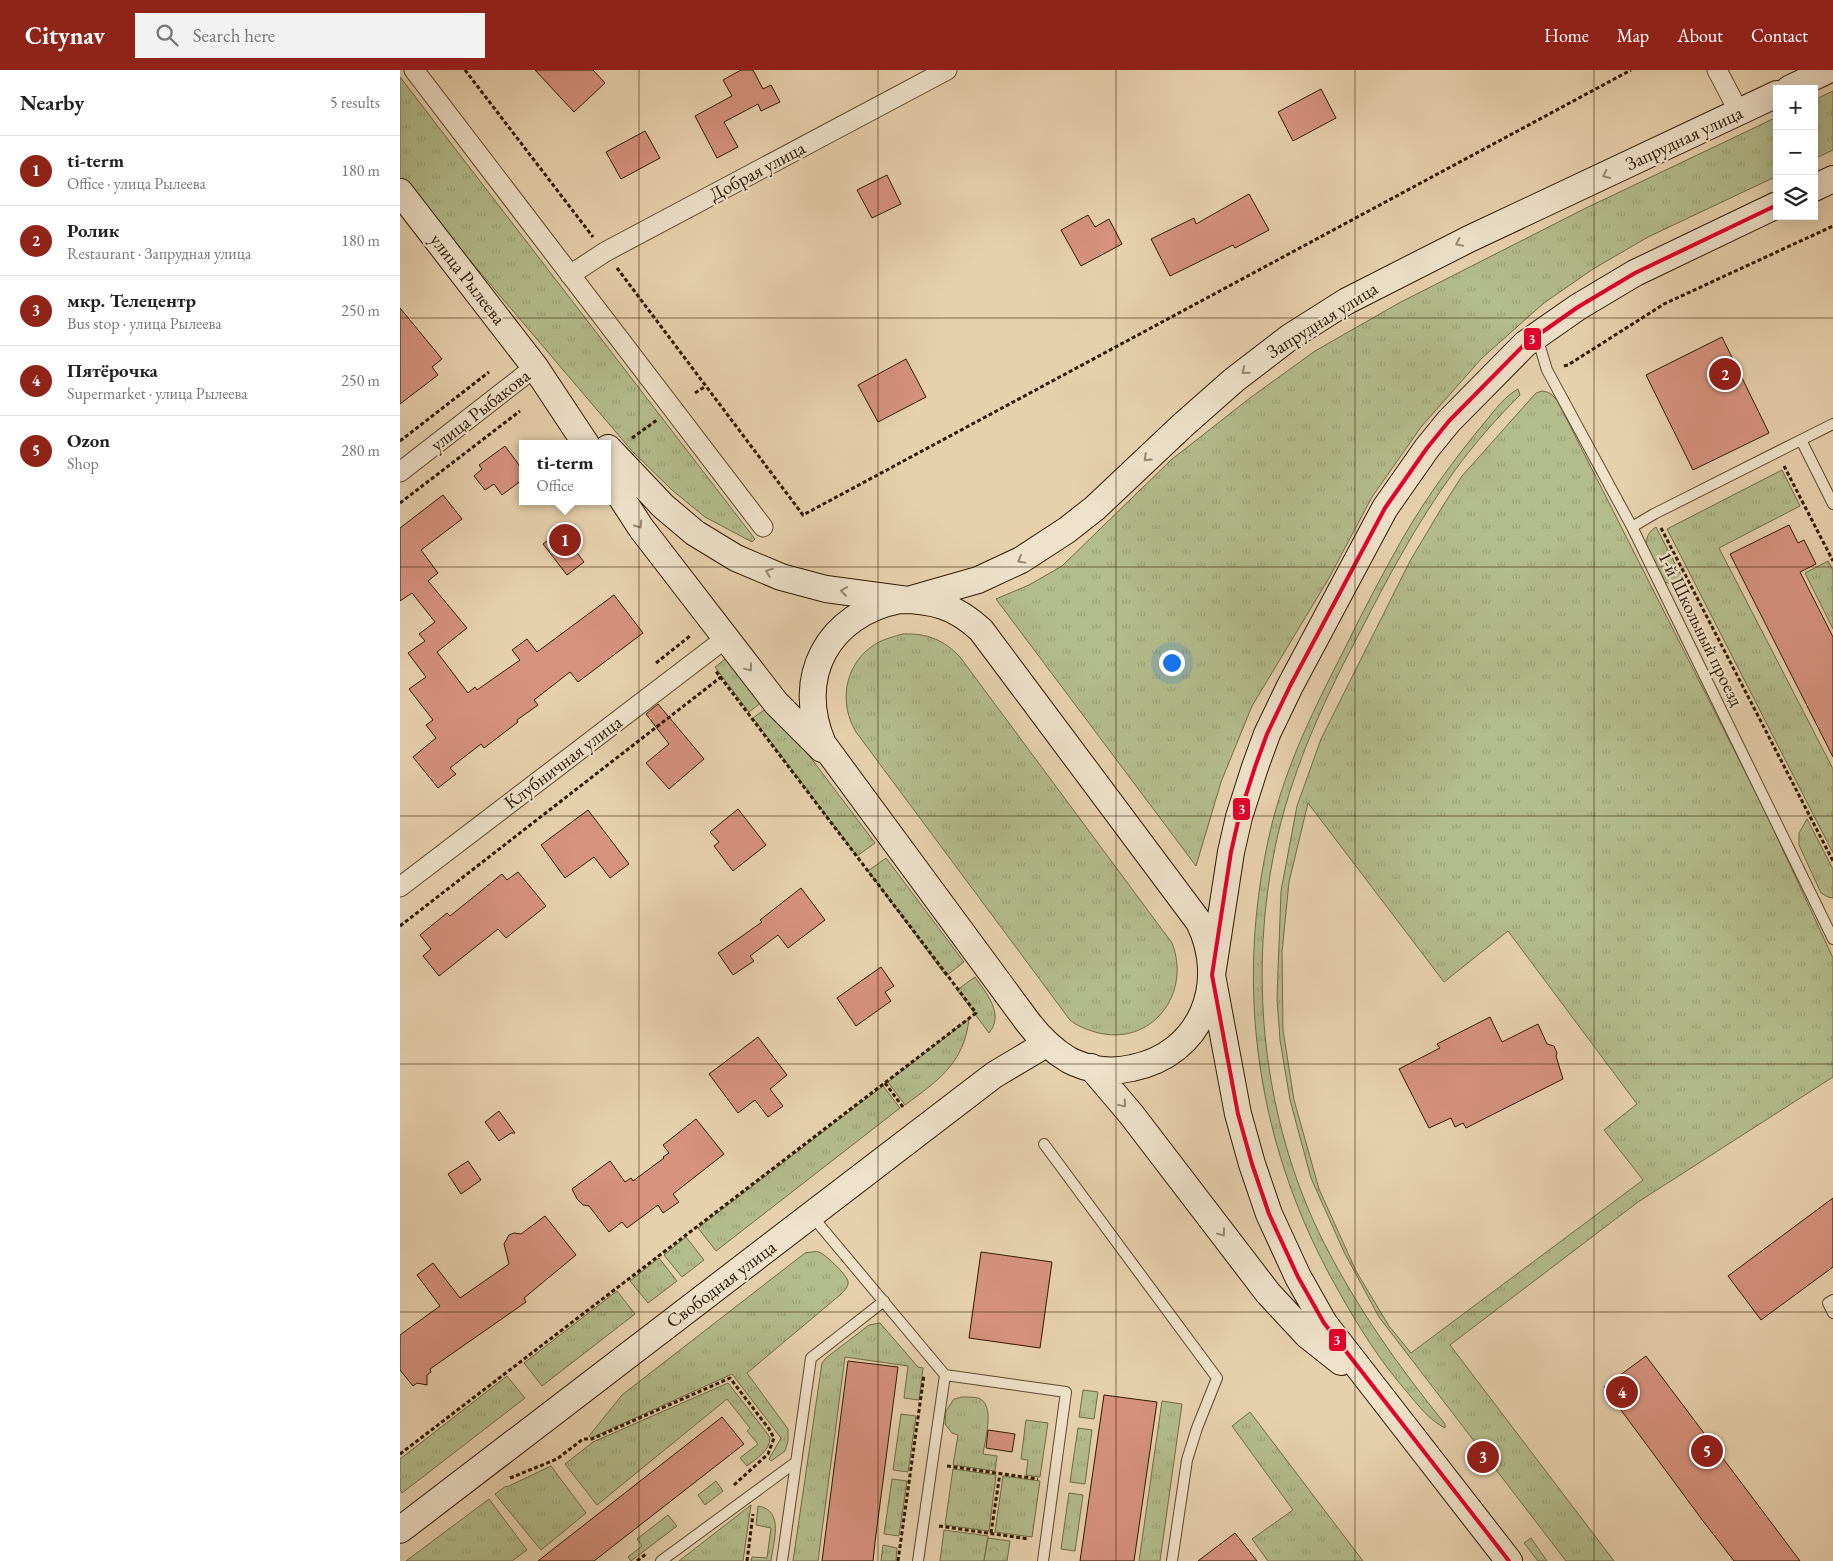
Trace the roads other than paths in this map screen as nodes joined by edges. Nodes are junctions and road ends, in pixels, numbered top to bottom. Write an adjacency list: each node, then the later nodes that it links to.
1 (414, 70): 12 (street)
2 (947, 70): 12 (street, Добрая улица)
3 (1717, 70): 7 (street)
4 (1828, 70): 5 (main road)
5 (1796, 85)
6 (1773, 96): 7 (main road, Запрудная улица)
7 (1739, 112): 25 (main road, Запрудная улица, one-way to 25)
8 (1833, 179): 9 (main road)
9 (1818, 186)
10 (400, 192): 14 (main road, улица Рылеева)
11 (1773, 207): 13 (main road)
12 (570, 275): 23 (street)
13 (1536, 336): 24 (lane, 1-й Школьный проезд); 31 (main road)
14 (535, 367): 16 (main road, улица Рылеева); 17 (main road, улица Рылеева); 20 (street, улица Рыбакова)
15 (1833, 424): 18 (lane)
16 (583, 440)
17 (607, 440)
18 (1801, 440): 22 (lane); 24 (lane)
19 (612, 445): 25 (main road, улица Рылеева, one-way to 19)
20 (400, 472)
21 (611, 483): 26 (main road, one-way to 26)
22 (1833, 504)
23 (763, 527)
24 (1632, 527): 29 (lane, 1-й Школьный проезд)
25 (908, 600): 27 (main road); 31 (main road, улица Рылеева)
26 (726, 638): 27 (main road, one-way to 27); 28 (street, Клубничная улица)
27 (833, 760): 32 (main road)
28 (400, 887)
29 (1829, 918): 30 (lane, 1-й Школьный проезд)
30 (1833, 939)
31 (1212, 975): 33 (main road); 40 (main road)
32 (1046, 1044): 33 (main road); 35 (main road, Свободная улица)
33 (1091, 1067): 40 (main road, one-way to 40)
34 (1044, 1144): 47 (lane)
35 (811, 1215): 37 (lane); 42 (main road, Свободная улица)
36 (1833, 1300): 38 (lane)
37 (884, 1301): 39 (lane); 41 (lane)
38 (1833, 1313)
39 (944, 1375): 45 (lane); 46 (lane)
40 (1380, 1394): 48 (main road)
41 (796, 1462): 43 (lane); 44 (lane)
42 (400, 1530)
43 (661, 1561)
44 (782, 1561)
45 (918, 1561)
46 (1043, 1561)
47 (1172, 1561)
48 (1509, 1561)

